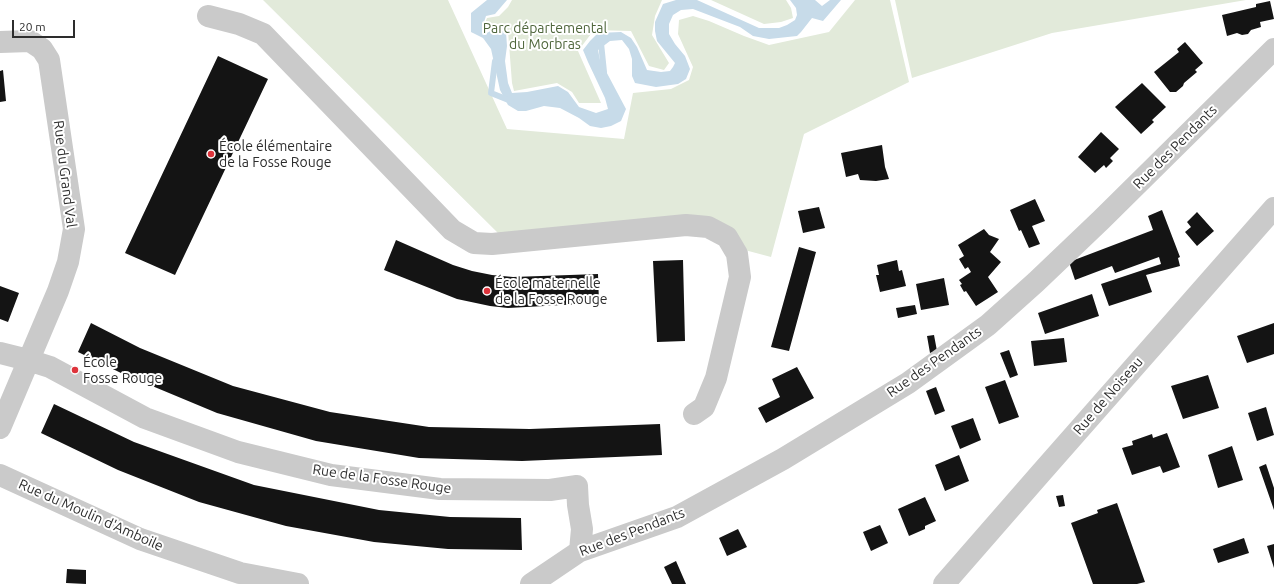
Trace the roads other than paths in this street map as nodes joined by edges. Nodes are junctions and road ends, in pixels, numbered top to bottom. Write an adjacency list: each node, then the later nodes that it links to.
1 (208, 16): 7 (street)
2 (0, 42): 6 (street, Rue du Grand Val)
3 (1274, 49): 10 (street, Rue des Pendants)
4 (1274, 208): 13 (street, Rue de Noiseau)
5 (0, 353): 6 (street, Rue de la Fosse Rouge)
6 (28, 360): 8 (street, Rue du Grand Val); 10 (street, Rue de la Fosse Rouge)
7 (694, 414)
8 (0, 428)
9 (0, 475): 11 (street, Rue du Moulin d'Amboile)
10 (580, 551): 12 (street, Rue des Pendants)
11 (298, 584)
12 (531, 584)
13 (944, 584)

